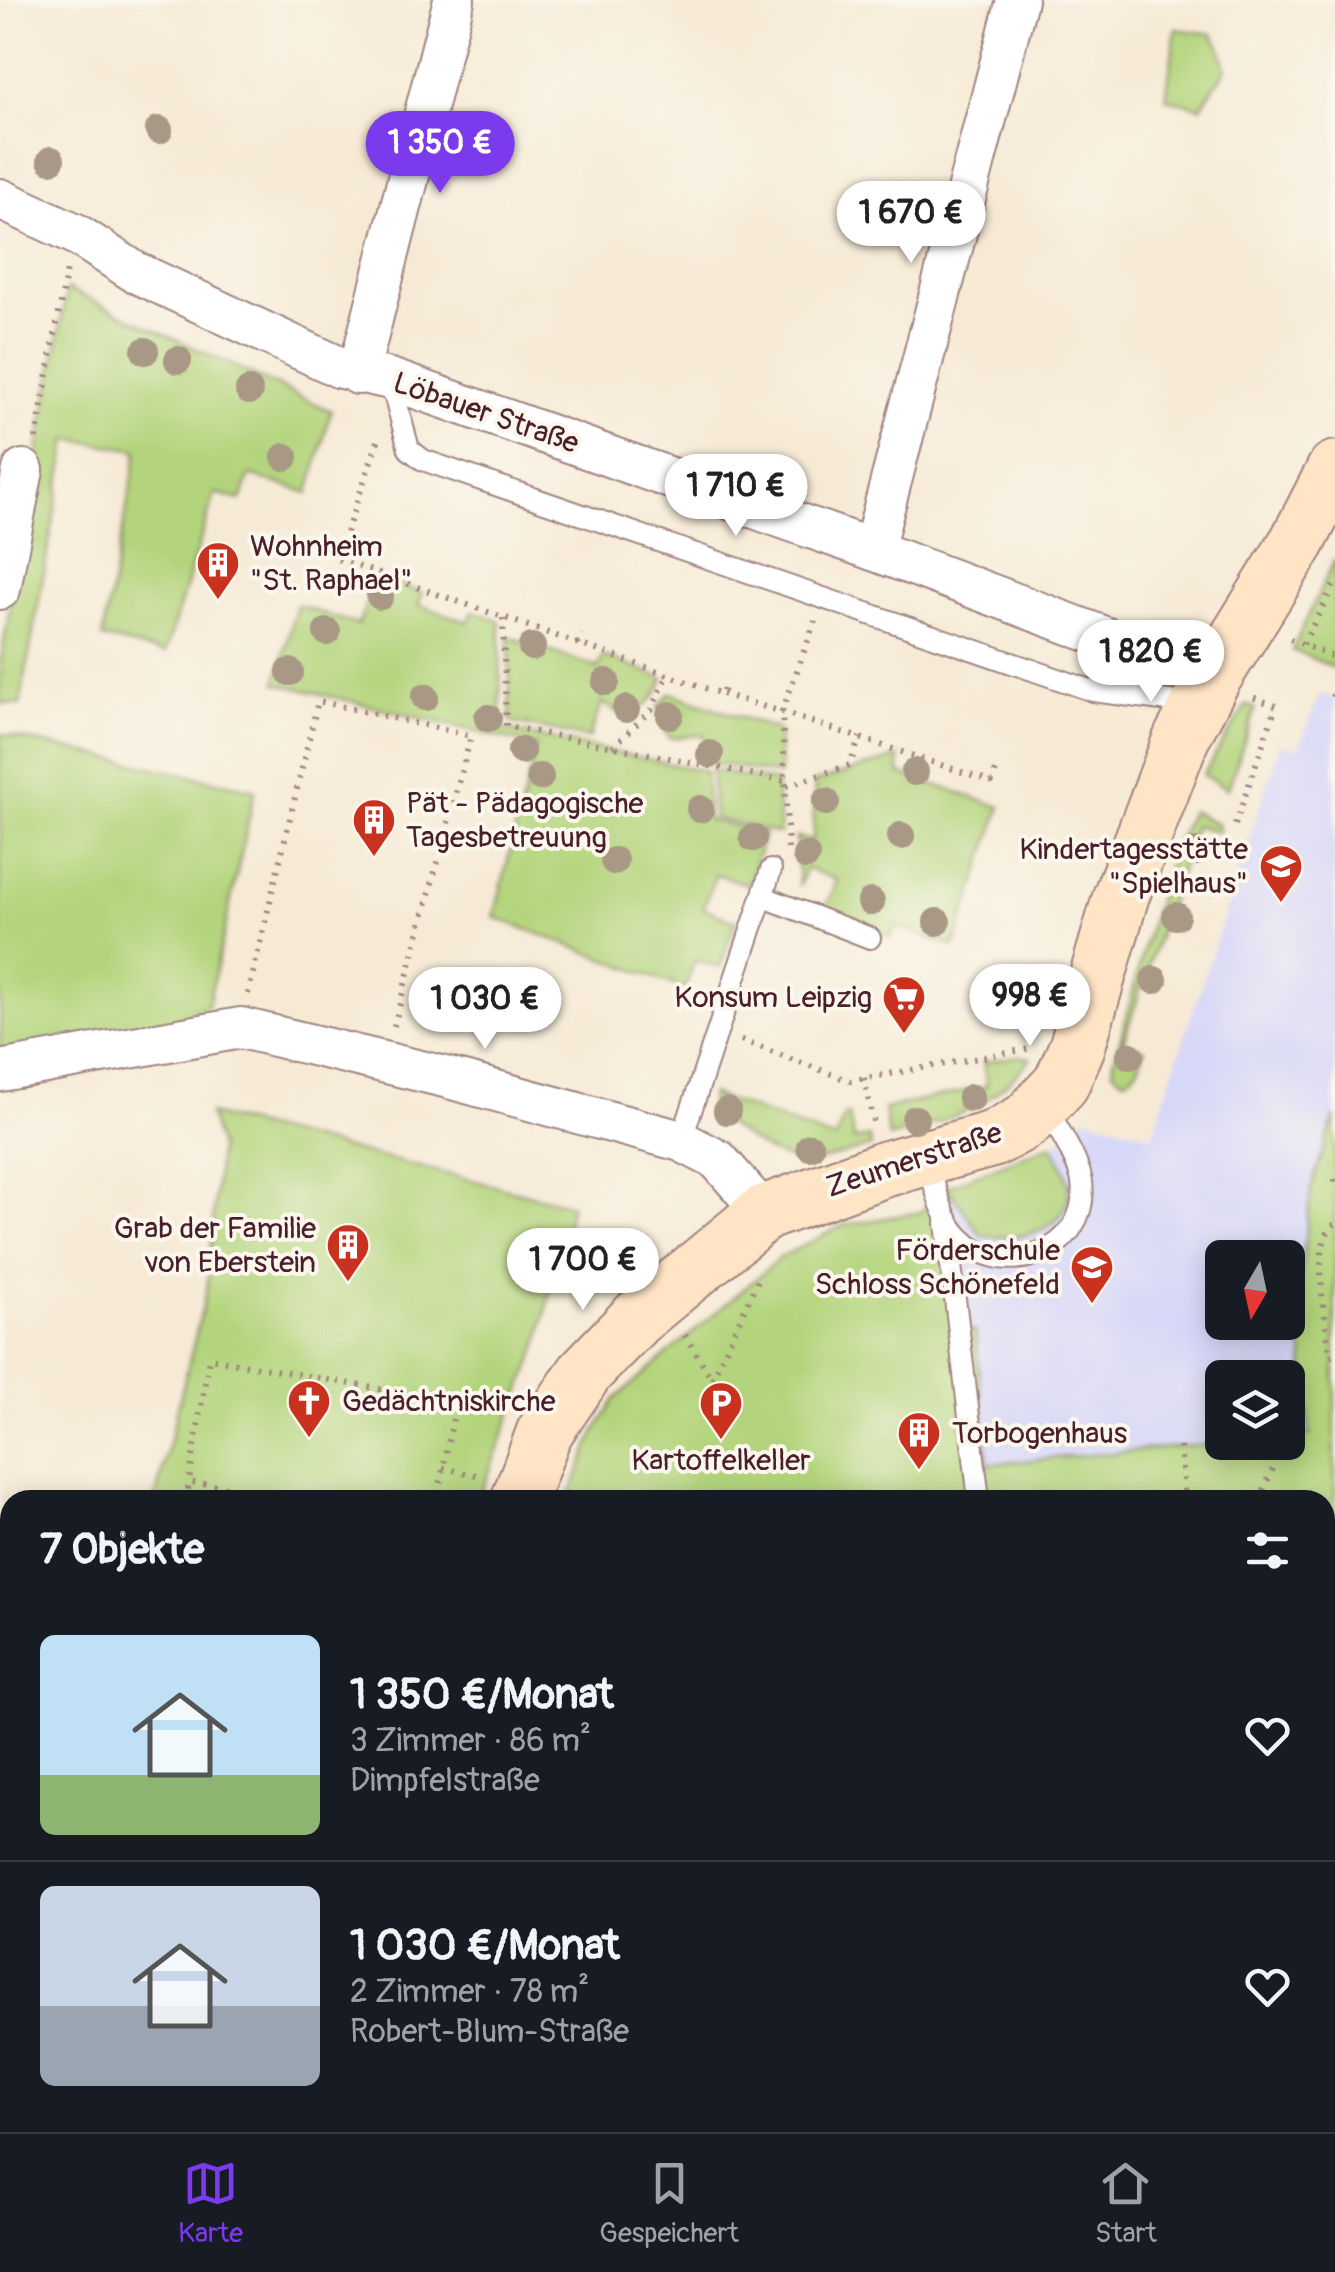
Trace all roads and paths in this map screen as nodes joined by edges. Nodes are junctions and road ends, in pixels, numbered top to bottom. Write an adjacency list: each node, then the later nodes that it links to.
1 (454, 0): 5 (street)
2 (1017, 0): 9 (street)
3 (0, 199): 4 (street, Löbauer Straße)
4 (76, 234): 5 (street, Löbauer Straße); 8 (path)
5 (374, 376): 9 (street, Löbauer Straße); 12 (lane)
6 (380, 435): 13 (path)
7 (1335, 469): 21 (main road, Zeumerstraße)
8 (22, 470): 10 (street)
9 (873, 550): 21 (street, Löbauer Straße)
10 (2, 563)
11 (1335, 583): 16 (path)
12 (823, 599): 21 (lane); 23 (path)
13 (503, 618): 15 (path); 25 (path)
14 (581, 634): 15 (path)
15 (577, 644): 19 (path)
16 (1302, 644)
17 (1312, 648): 18 (path)
18 (1335, 658)
19 (668, 675): 22 (path); 25 (path)
20 (726, 683): 22 (path)
21 (1208, 688): 28 (path); 38 (main road, Zeumerstraße)
22 (722, 694): 23 (path)
23 (782, 712): 24 (path); 27 (path)
24 (860, 737): 26 (path); 27 (path)
25 (612, 748): 27 (path)
26 (998, 764)
27 (787, 784): 30 (path)
28 (1235, 824)
29 (771, 870): 30 (lane)
30 (772, 900): 31 (lane); 40 (lane)
31 (870, 938)
32 (247, 1000): 33 (path)
33 (391, 1037)
34 (732, 1037): 37 (path)
35 (1044, 1046): 37 (path)
36 (0, 1071): 40 (street)
37 (864, 1078): 39 (path)
38 (1045, 1102): 41 (main road, Zeumerstraße); 43 (lane)
39 (876, 1132)
40 (681, 1142): 42 (street)
41 (927, 1158): 42 (main road, Zeumerstraße); 43 (lane)
42 (764, 1214): 45 (main road, Zeumerstraße); 45 (path)
43 (946, 1216): 55 (lane)
44 (1335, 1224): 46 (path)
45 (659, 1300): 51 (main road, Zeumerstraße)
46 (1335, 1356)
47 (1180, 1447): 56 (path)
48 (1274, 1460): 57 (path)
49 (443, 1468): 50 (path); 51 (path); 54 (path)
50 (189, 1482): 52 (path); 53 (path)
51 (503, 1489)
52 (188, 1490)
53 (247, 1490)
54 (439, 1490)
55 (978, 1490)
56 (1184, 1490)
57 (1264, 1490)

